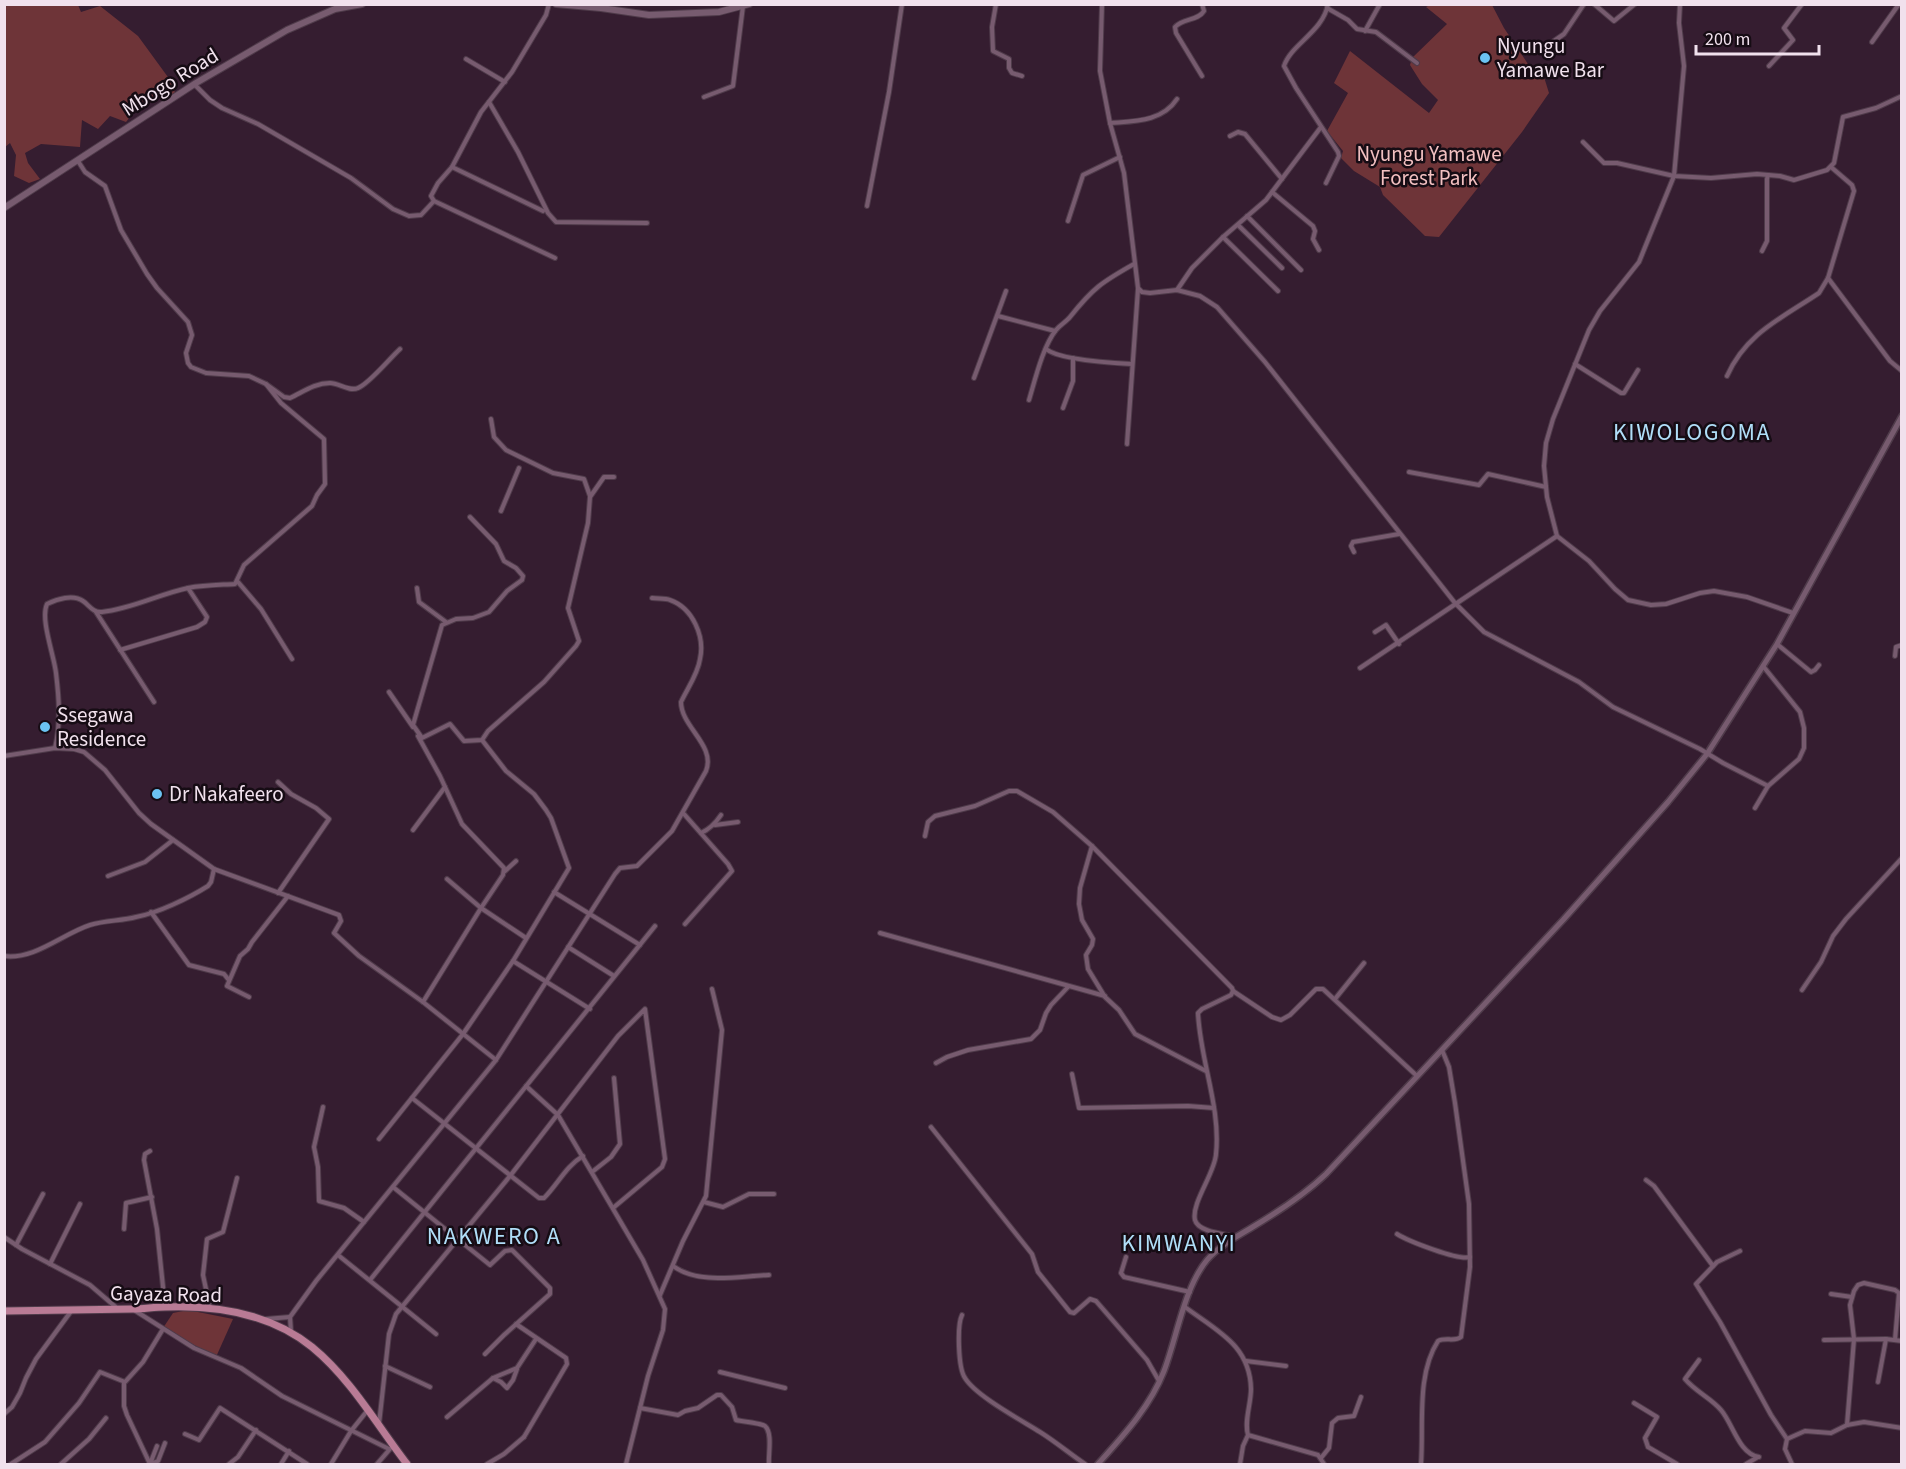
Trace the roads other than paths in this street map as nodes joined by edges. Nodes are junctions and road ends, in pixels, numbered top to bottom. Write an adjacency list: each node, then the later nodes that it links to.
1 (362, 4): 16 (main road, Mbogo Road)
2 (549, 4): 26 (street)
3 (555, 4): 15 (main road)
4 (902, 4): 46 (street)
5 (996, 4): 24 (street)
6 (1102, 4): 32 (street)
7 (1202, 4): 25 (street)
8 (1380, 4): 18 (street)
9 (1584, 4): 20 (street)
10 (1594, 4): 11 (street)
11 (1635, 4)
12 (1680, 4): 41 (street)
13 (1802, 4): 23 (street)
14 (1899, 4): 19 (street)
15 (746, 5): 29 (street)
16 (344, 6): 27 (main road, Mbogo Road)
17 (1328, 6): 18 (street); 33 (street)
18 (1365, 31): 22 (street)
19 (1872, 42)
20 (1541, 50)
21 (466, 59): 26 (street)
22 (1417, 63)
23 (1769, 66)
24 (1022, 76)
25 (1202, 76)
26 (505, 82): 31 (street)
27 (194, 84): 37 (main road, Mbogo Road); 45 (street)
28 (1902, 96): 39 (street)
29 (704, 97)
30 (1177, 99): 32 (street)
31 (489, 102): 38 (street); 51 (street)
32 (1110, 123): 36 (street)
33 (1321, 127): 42 (street); 43 (street)
34 (1230, 136): 42 (street)
35 (1583, 142): 41 (street)
36 (1120, 157): 50 (street); 57 (street)
37 (78, 161): 47 (main road, Mbogo Road); 76 (street)
38 (452, 167): 45 (street); 48 (street)
39 (1831, 167): 40 (street); 60 (street)
40 (1768, 175): 41 (street); 55 (street)
41 (1674, 176): 71 (street)
42 (1281, 178): 44 (street)
43 (1326, 183)
44 (1272, 192): 49 (street); 54 (street)
45 (434, 201): 56 (street)
46 (867, 206)
47 (4, 208)
48 (543, 211)
49 (1247, 216): 52 (street); 59 (street)
50 (1068, 221)
51 (647, 223)
52 (1238, 225): 53 (street); 58 (street)
53 (1222, 237): 62 (street); 64 (street)
54 (1319, 250)
55 (1762, 251)
56 (555, 258)
57 (1134, 264): 61 (street); 66 (street)
58 (1282, 268)
59 (1301, 270)
60 (1828, 278): 73 (street); 74 (street)
61 (1138, 288): 62 (street); 70 (street)
62 (1177, 290): 89 (street)
63 (1006, 291): 65 (street)
64 (1278, 291)
65 (998, 316): 66 (street); 75 (street)
66 (1055, 331): 68 (street)
67 (400, 349): 76 (street)
68 (1046, 349): 69 (street); 77 (street)
69 (1073, 358): 70 (street); 78 (street)
70 (1132, 364): 81 (street)
71 (1575, 364): 72 (street); 85 (street)
72 (1638, 370)
73 (1902, 371)
74 (1727, 376)
75 (974, 378)
76 (266, 384): 92 (street)
77 (1029, 400)
78 (1063, 408)
79 (1902, 416): 98 (street)
80 (491, 419): 86 (street)
81 (1127, 444)
82 (519, 468): 87 (street)
83 (1409, 472): 85 (street)
84 (614, 477): 86 (street)
85 (1546, 487): 90 (street)
86 (590, 497): 112 (street)
87 (501, 511)
88 (470, 517): 99 (street)
89 (1399, 534): 91 (street); 96 (street)
90 (1557, 536): 96 (street); 98 (street)
91 (1354, 552)
92 (238, 582): 93 (street); 106 (street)
93 (188, 588): 97 (street); 104 (street)
94 (417, 588): 99 (street)
95 (652, 598): 120 (street)
96 (1455, 603): 101 (street); 114 (street)
97 (95, 612): 104 (street); 113 (street)
98 (1793, 613): 102 (street)
99 (446, 622): 112 (street)
100 (1375, 632): 101 (street)
101 (1399, 644): 109 (street)
102 (1777, 644): 107 (street); 108 (street)
103 (1902, 645): 105 (street)
104 (120, 650): 111 (street)
105 (1895, 656)
106 (292, 659)
107 (1819, 665)
108 (1763, 666): 114 (street); 117 (street)
109 (1360, 668)
110 (389, 692): 118 (street)
111 (154, 702)
112 (482, 741): 135 (street)
113 (55, 748): 115 (street); 127 (street)
114 (1707, 754): 117 (street); 163 (street)
115 (4, 756)
116 (278, 782): 136 (street)
117 (1768, 786): 119 (street)
118 (445, 787): 124 (street); 132 (street)
119 (1755, 808)
120 (684, 814): 125 (street); 140 (street)
121 (721, 815): 123 (street)
122 (738, 822): 123 (street)
123 (714, 825): 125 (street)
124 (413, 830)
125 (701, 833): 141 (street)
126 (925, 836): 128 (street)
127 (173, 840): 131 (street); 133 (street)
128 (1092, 846): 156 (street); 158 (street)
129 (1902, 858): 155 (street)
130 (516, 861): 132 (street)
131 (214, 869): 136 (street); 139 (street)
132 (505, 871): 138 (street)
133 (108, 876)
134 (447, 879): 138 (street)
135 (554, 892): 140 (street); 144 (street)
136 (278, 893): 137 (street)
137 (288, 896): 151 (street); 160 (street)
138 (482, 908): 144 (street); 160 (street)
139 (151, 912): 147 (street); 151 (street)
140 (591, 914): 145 (street); 146 (street)
141 (685, 924)
142 (655, 926): 145 (street)
143 (880, 933): 153 (street)
144 (526, 938): 148 (street)
145 (640, 945): 150 (street)
146 (568, 947): 150 (street); 152 (street)
147 (4, 956)
148 (513, 961): 152 (street); 162 (street)
149 (1364, 963): 159 (street)
150 (614, 976): 161 (street)
151 (228, 979): 157 (street)
152 (547, 982): 161 (street); 164 (street)
153 (1068, 987): 158 (street); 165 (street)
154 (712, 989): 189 (street)
155 (1802, 990)
156 (1233, 991): 159 (street); 166 (street)
157 (249, 997)
158 (1105, 997): 166 (street)
159 (1335, 999): 168 (street)
160 (423, 1002): 162 (street)
161 (590, 1009): 170 (street)
162 (463, 1034): 164 (street); 171 (street)
163 (1442, 1050): 168 (street); 203 (street)
164 (496, 1060): 175 (street)
165 (936, 1063)
166 (1207, 1071): 173 (street)
167 (1072, 1074): 173 (street)
168 (1418, 1077): 197 (street)
169 (614, 1078): 181 (street)
170 (526, 1086): 174 (street); 178 (street)
171 (412, 1098): 175 (street); 177 (street)
172 (323, 1107): 193 (street)
173 (1214, 1108): 197 (street)
174 (558, 1115): 180 (street); 182 (street); 191 (street)
175 (444, 1122): 178 (street); 185 (street)
176 (931, 1127): 242 (street)
177 (379, 1139)
178 (476, 1149): 182 (street); 192 (street)
179 (150, 1151): 188 (street)
180 (583, 1156): 181 (street); 182 (street)
181 (592, 1172): 191 (street)
182 (510, 1176): 198 (street)
183 (237, 1178): 216 (street)
184 (1646, 1179): 206 (street)
185 (393, 1187): 192 (street); 193 (street)
186 (44, 1194): 199 (street)
187 (774, 1194): 189 (street)
188 (152, 1197): 194 (street); 214 (street)
189 (704, 1202): 205 (street)
190 (80, 1204): 204 (street)
191 (613, 1208): 211 (street)
192 (425, 1212): 198 (street); 208 (street)
193 (364, 1222): 201 (street)
194 (124, 1229)
195 (1397, 1234): 203 (street)
196 (4, 1237): 199 (street)
197 (1236, 1237): 209 (street)
198 (459, 1239): 213 (street); 224 (street)
199 (16, 1245): 204 (street)
200 (1740, 1251): 206 (street)
201 (338, 1255): 208 (street); 222 (street)
202 (1126, 1257): 209 (street)
203 (1470, 1257): 283 (street)
204 (50, 1264): 218 (street)
205 (673, 1266): 207 (street); 211 (street)
206 (1713, 1266): 261 (street)
207 (769, 1275)
208 (370, 1280): 213 (street)
209 (1190, 1292): 215 (street)
210 (1831, 1294): 212 (street)
211 (660, 1296): 249 (street)
212 (1852, 1297): 229 (street); 232 (street)
213 (403, 1306): 226 (street); 237 (street)
214 (165, 1307): 216 (main road, Gayaza Road); 219 (main road, Gayaza Road)
215 (1185, 1307): 236 (street); 242 (street)
216 (210, 1308): 223 (main road, Gayaza Road)
217 (73, 1309): 218 (main road, Gayaza Road); 220 (main road, Gayaza Road); 251 (street)
218 (119, 1309): 219 (main road, Gayaza Road)
219 (133, 1309): 225 (street)
220 (4, 1311)
221 (962, 1315): 279 (street)
222 (290, 1317): 223 (street); 227 (street)
223 (265, 1320): 227 (main road, Gayaza Road)
224 (516, 1324): 228 (street); 234 (street)
225 (163, 1329): 244 (street); 258 (street)
226 (436, 1334)
227 (291, 1335): 250 (main road, Gayaza Road)
228 (536, 1339): 239 (street); 276 (street)
229 (1854, 1339): 230 (street); 231 (street); 255 (street)
230 (1886, 1339): 232 (street); 243 (street)
231 (1824, 1340)
232 (1895, 1340): 233 (street)
233 (1902, 1341)
234 (485, 1354)
235 (1699, 1360): 285 (street)
236 (1246, 1361): 238 (street); 260 (street)
237 (385, 1366): 245 (street); 254 (street)
238 (1286, 1366)
239 (517, 1368): 241 (street); 241 (street)
240 (720, 1372): 246 (street)
241 (492, 1378): 252 (street)
242 (1159, 1381): 280 (street)
243 (1878, 1382)
244 (124, 1383): 267 (street); 269 (street)
245 (430, 1387)
246 (784, 1388)
247 (1361, 1396): 266 (street)
248 (1634, 1404): 284 (street)
249 (640, 1408): 277 (street); 278 (street)
250 (368, 1410): 254 (main road, Gayaza Road); 258 (street)
251 (4, 1414)
252 (447, 1417)
253 (106, 1418): 268 (street)
254 (379, 1425): 264 (main road, Gayaza Road)
255 (1847, 1425): 256 (street); 261 (street)
256 (1902, 1428)
257 (256, 1430): 259 (street); 265 (street); 270 (street)
258 (351, 1431): 264 (street); 273 (street)
259 (184, 1434)
260 (1248, 1435): 266 (street); 281 (street)
261 (1787, 1439): 286 (street)
262 (165, 1443): 269 (street)
263 (157, 1446): 269 (street)
264 (392, 1449): 274 (street); 275 (main road, Gayaza Road)
265 (289, 1451): 271 (street); 272 (street)
266 (1321, 1458): 282 (street)
267 (11, 1464)
268 (61, 1464)
269 (150, 1464)
270 (229, 1464)
271 (281, 1464)
272 (307, 1464)
273 (331, 1464)
274 (377, 1464)
275 (407, 1464)
276 (487, 1464)
277 (626, 1464)
278 (769, 1464)
279 (1085, 1464)
280 (1098, 1464)
281 (1240, 1464)
282 (1324, 1464)
283 (1421, 1464)
284 (1677, 1464)
285 (1746, 1464)
286 (1792, 1464)

